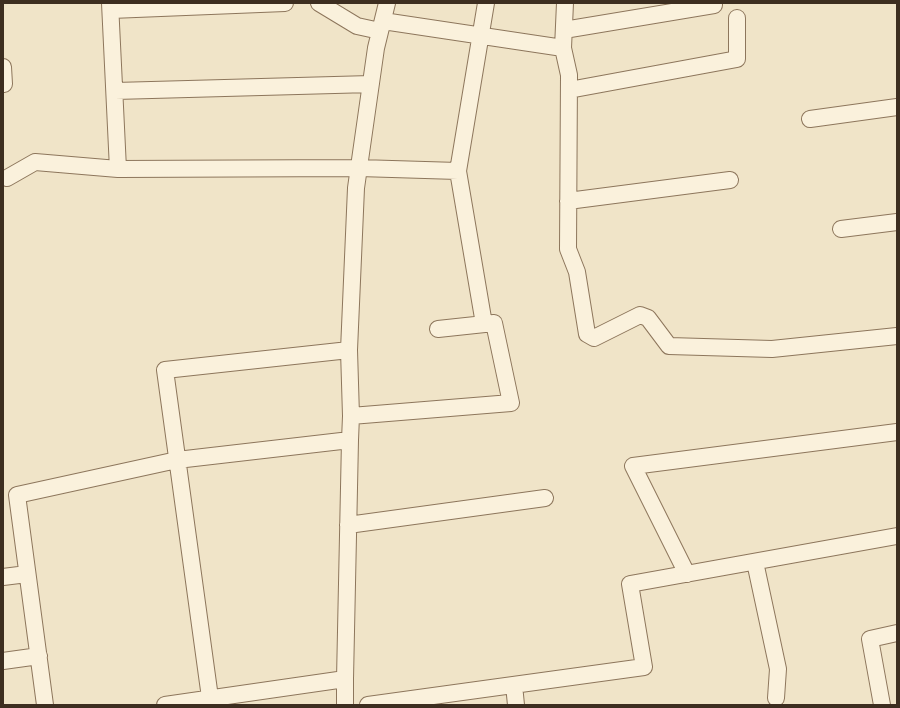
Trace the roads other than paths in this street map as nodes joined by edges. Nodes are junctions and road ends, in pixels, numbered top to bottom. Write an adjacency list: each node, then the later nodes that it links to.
1 (285, 3): 7 (street)
2 (319, 3): 9 (street)
3 (387, 3): 9 (street)
4 (486, 3): 11 (street)
5 (565, 3): 10 (street)
6 (714, 3): 10 (street)
7 (110, 7): 17 (street)
8 (737, 18): 16 (street)
9 (382, 26): 11 (street); 15 (street)
10 (564, 30): 12 (street)
11 (480, 36): 12 (street); 22 (street)
12 (563, 48): 16 (street)
13 (3, 67): 14 (street)
14 (4, 84)
15 (371, 84): 17 (street); 20 (street)
16 (569, 90): 25 (street)
17 (115, 91): 21 (street)
18 (897, 107): 19 (street)
19 (810, 119)
20 (359, 168): 21 (street); 22 (street); 31 (street)
21 (118, 169): 23 (street)
22 (458, 171): 28 (street)
23 (7, 178)
24 (730, 180): 25 (street)
25 (568, 201): 30 (street)
26 (897, 222): 27 (street)
27 (841, 229)
28 (484, 324): 29 (street); 32 (street)
29 (438, 329)
30 (897, 336)
31 (349, 350): 32 (street); 35 (street)
32 (351, 416): 34 (street)
33 (897, 432): 42 (street)
34 (350, 440): 35 (street); 38 (street)
35 (177, 460): 36 (street); 51 (street)
36 (10, 497): 41 (street)
37 (545, 498): 38 (street)
38 (348, 525): 47 (street)
39 (897, 536): 40 (street)
40 (755, 562): 42 (street); 49 (street)
41 (27, 574): 43 (street); 45 (street)
42 (687, 574): 48 (street)
43 (3, 578)
44 (897, 633): 57 (street)
45 (39, 656): 46 (street); 52 (street)
46 (3, 661)
47 (345, 679): 51 (street); 54 (street)
48 (514, 685): 50 (street); 56 (street)
49 (776, 698)
50 (434, 701): 55 (street)
51 (210, 702): 53 (street)
52 (45, 705)
53 (165, 705)
54 (345, 705)
55 (368, 705)
56 (516, 705)
57 (882, 705)

